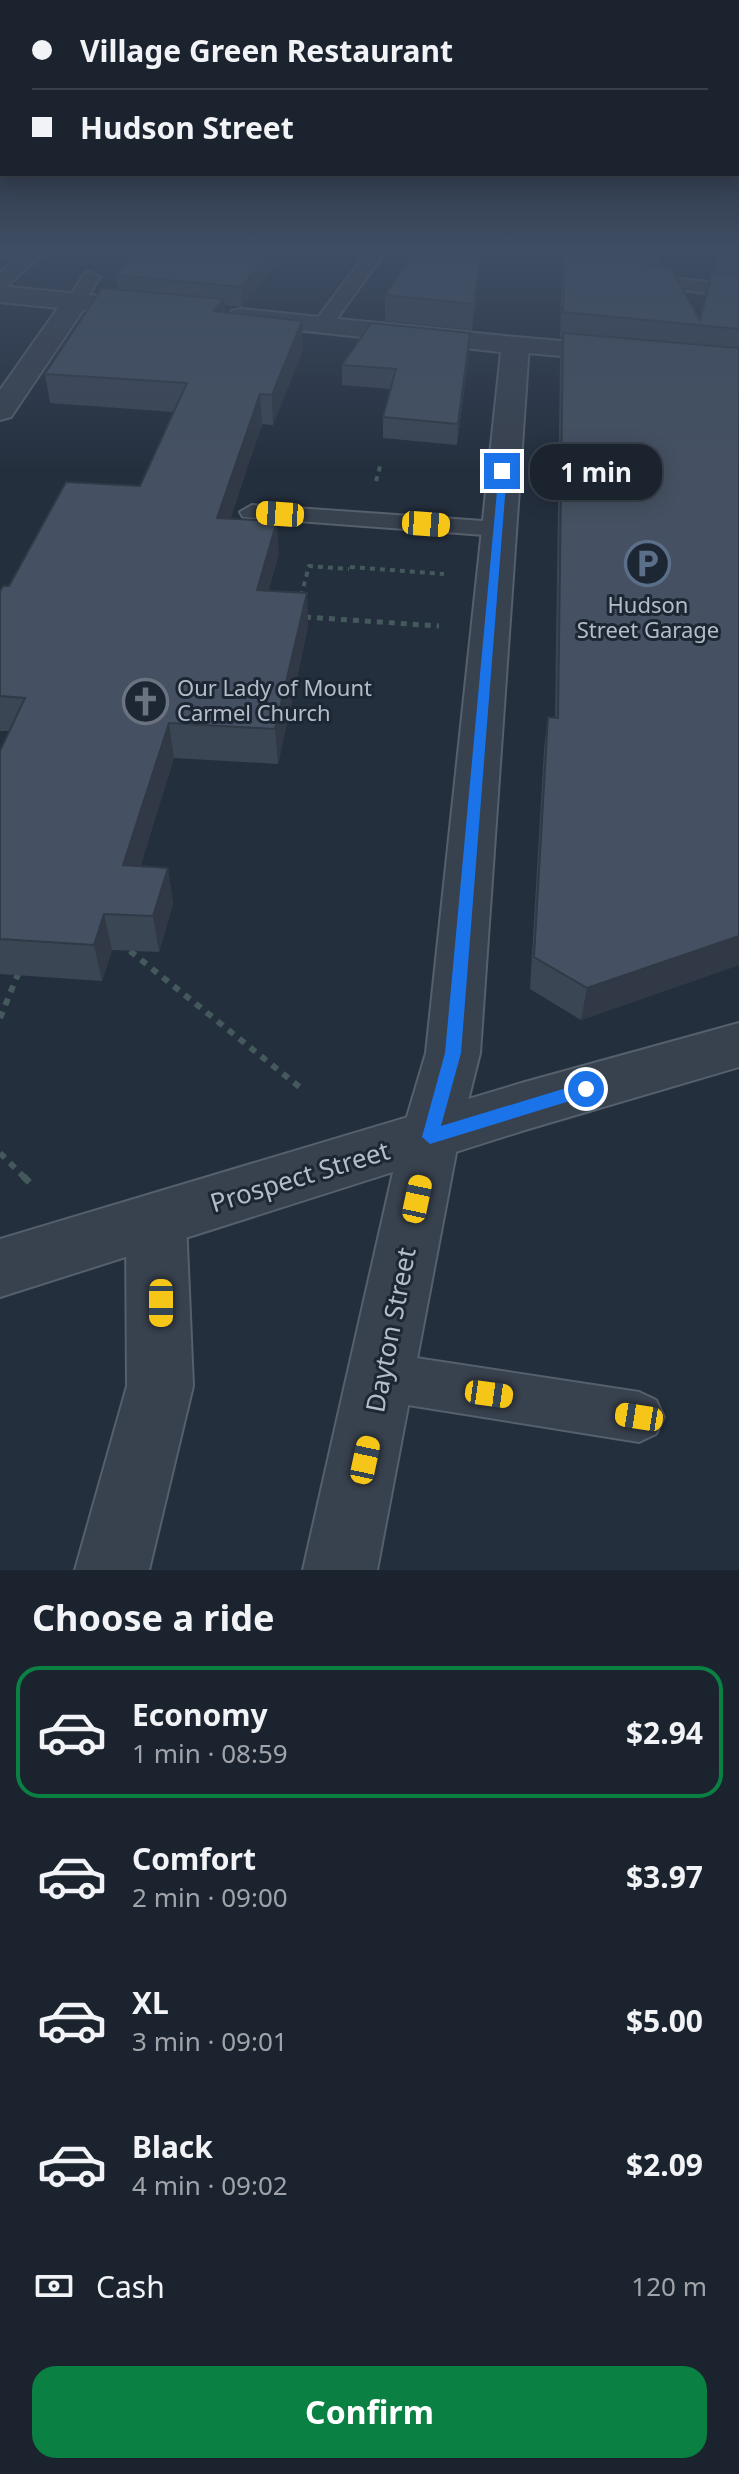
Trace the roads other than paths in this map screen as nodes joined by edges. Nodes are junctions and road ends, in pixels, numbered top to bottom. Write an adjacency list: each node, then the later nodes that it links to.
1 (60, 324): 5 (street)
2 (325, 324): 3 (street)
3 (515, 345): 4 (street); 7 (street, Dayton Street)
4 (739, 364)
5 (0, 411)
6 (252, 512): 7 (lane)
7 (498, 529): 9 (street, Dayton Street)
8 (739, 1045): 9 (street, Prospect Street)
9 (430, 1137): 10 (street, Prospect Street); 12 (street, Dayton Street)
10 (156, 1221): 11 (street, Prospect Street); 14 (street)
11 (0, 1268)
12 (383, 1377): 13 (lane); 15 (street, Dayton Street)
13 (639, 1417)
14 (112, 1570)
15 (340, 1570)

